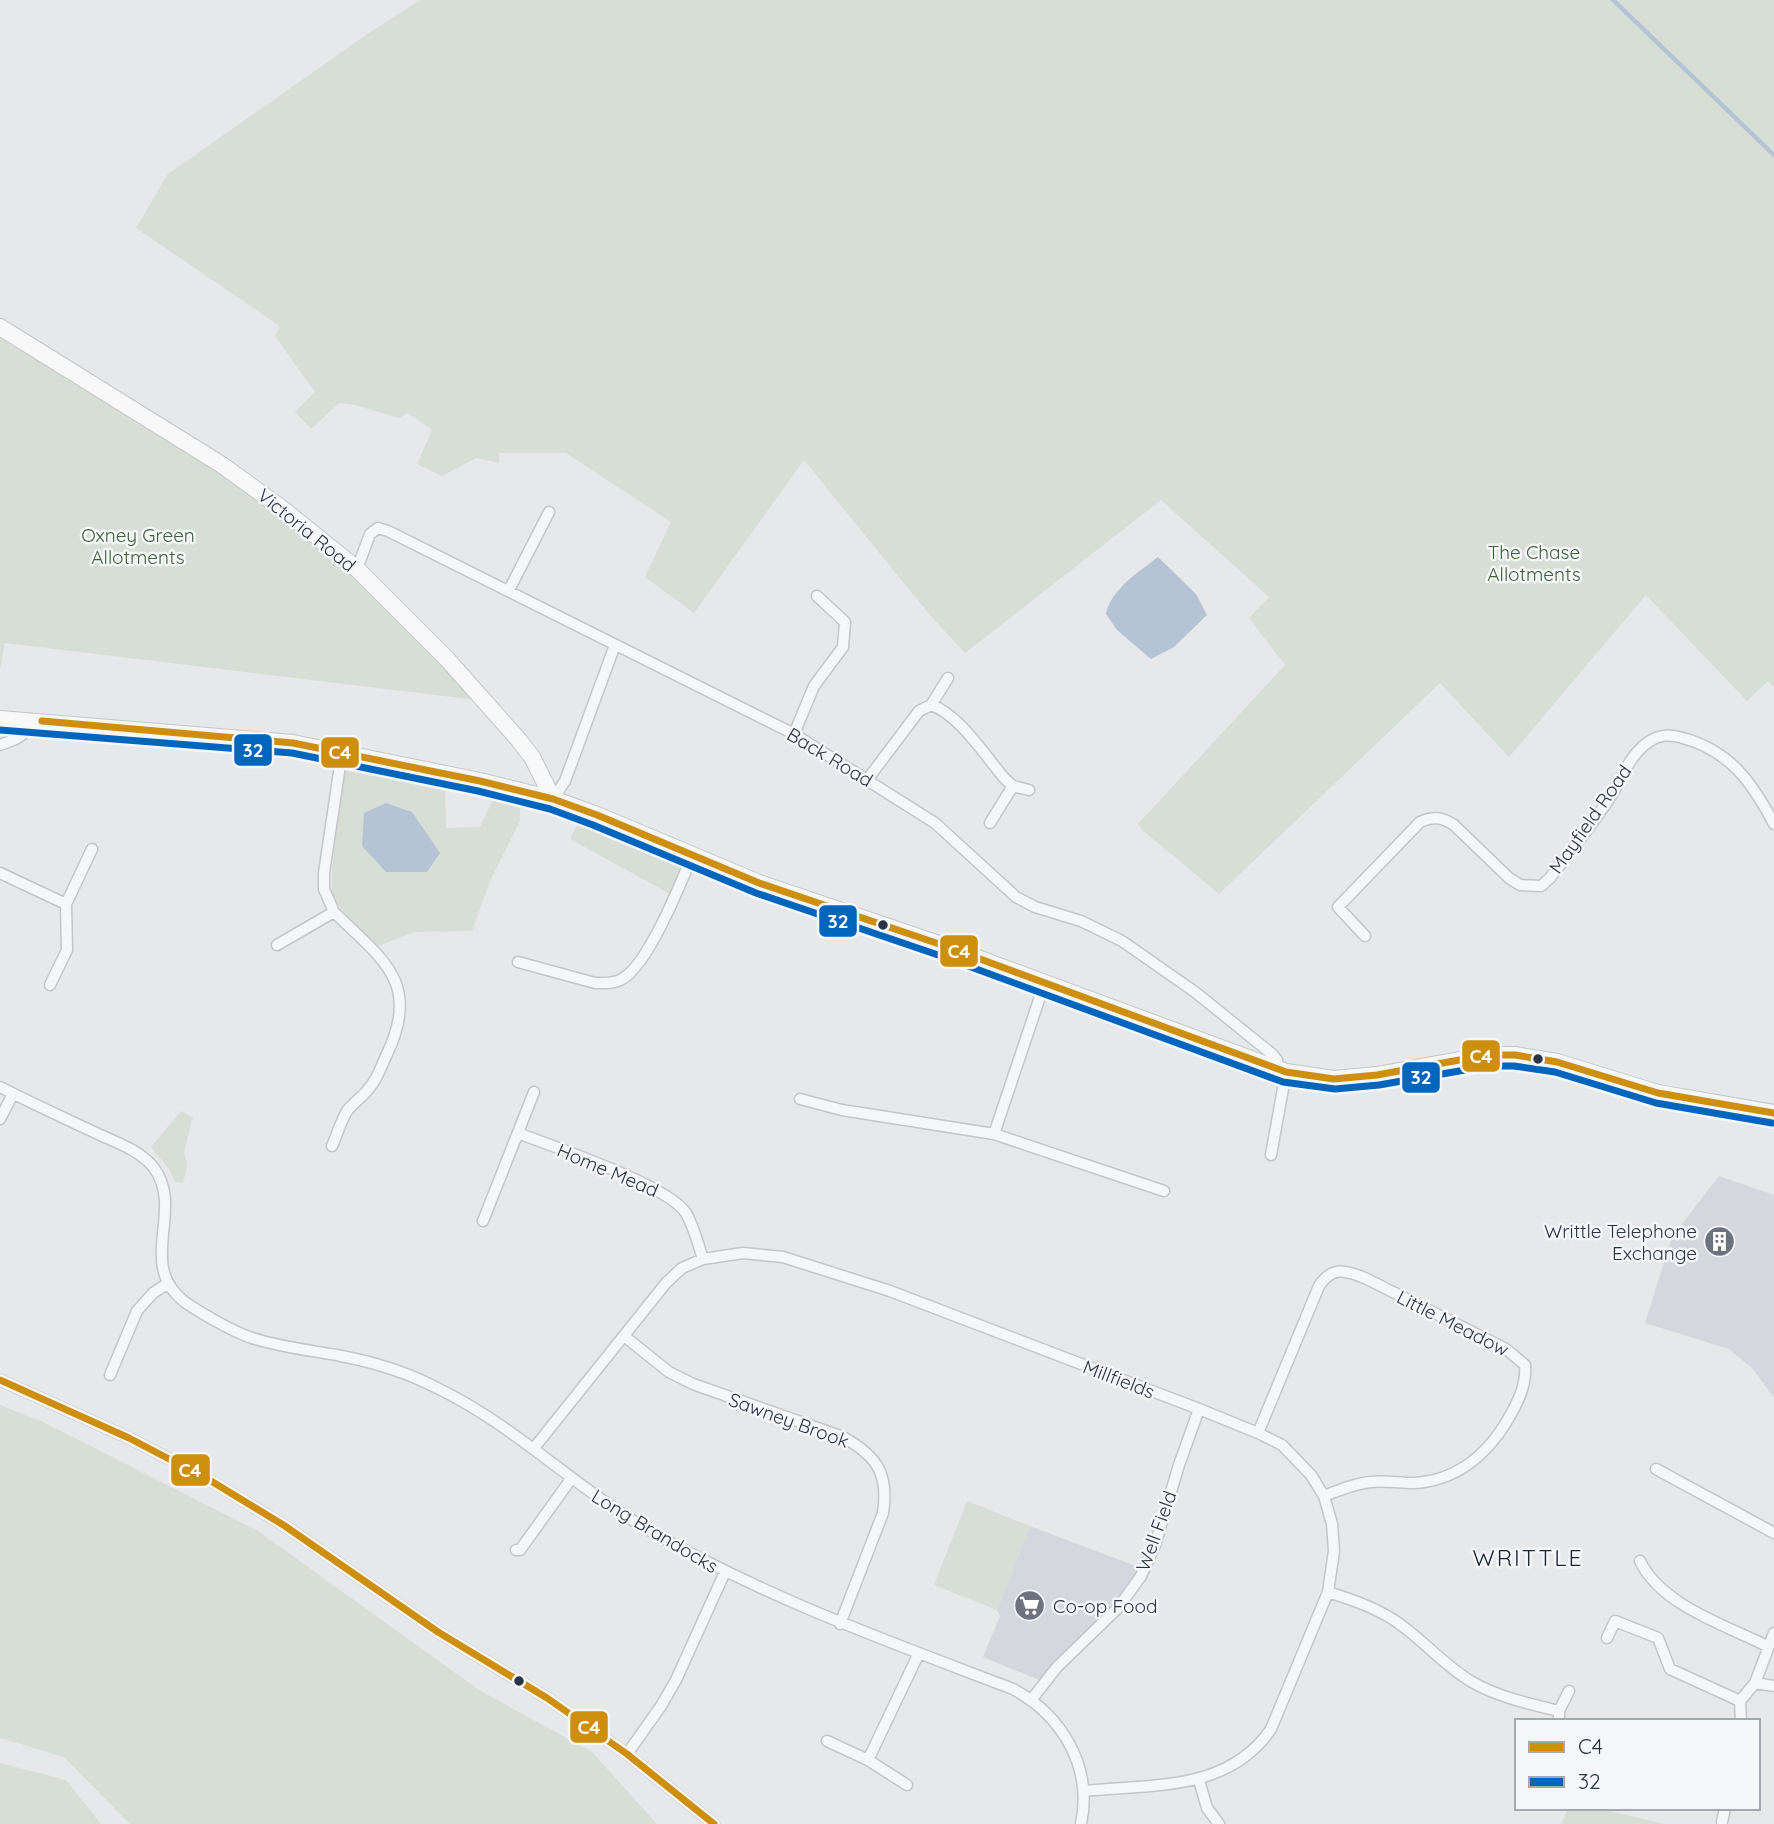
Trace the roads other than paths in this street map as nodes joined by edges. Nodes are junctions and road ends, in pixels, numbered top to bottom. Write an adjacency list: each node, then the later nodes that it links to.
1 (0, 327): 3 (street, Victoria Road)
2 (549, 512): 4 (street)
3 (356, 569): 4 (street, Back Road); 17 (street, Victoria Road)
4 (509, 590): 6 (street, Back Road)
5 (817, 596): 11 (street)
6 (615, 645): 11 (street, Back Road); 17 (street)
7 (948, 678): 8 (street)
8 (931, 705): 14 (street); 15 (street)
9 (0, 719): 10 (street)
10 (42, 721): 12 (street); 13 (street)
11 (794, 734): 14 (street, Back Road)
12 (0, 745)
13 (342, 752): 17 (street); 24 (street)
14 (867, 779): 30 (street, Back Road)
15 (1013, 786): 16 (street); 18 (street)
16 (1029, 790)
17 (553, 799): 21 (street)
18 (990, 823)
19 (1774, 824): 25 (street, Mayfield Road)
20 (92, 849): 23 (street)
21 (692, 856): 27 (street); 28 (street)
22 (0, 873): 23 (street)
23 (66, 904): 29 (street)
24 (334, 912): 26 (street); 39 (street)
25 (1366, 936)
26 (277, 945)
27 (518, 962)
28 (1045, 982): 30 (street); 38 (street)
29 (50, 985)
30 (1282, 1071): 35 (street); 40 (street)
31 (0, 1087): 33 (street)
32 (534, 1093): 37 (street)
33 (13, 1094): 36 (street); 44 (street)
34 (800, 1099): 38 (street)
35 (1774, 1113)
36 (0, 1119)
37 (518, 1133): 42 (street); 43 (street, Home Mead)
38 (994, 1134): 41 (street)
39 (332, 1146)
40 (1271, 1155)
41 (1164, 1191)
42 (483, 1221)
43 (703, 1259): 45 (street, Millfields); 48 (street, Millfields)
44 (167, 1284): 46 (street); 50 (street, Long Brandocks)
45 (624, 1336): 50 (street, Millfields); 59 (street, Sawney Brook)
46 (110, 1375)
47 (0, 1380): 72 (street)
48 (1199, 1409): 49 (street, Millfields); 67 (street, Well Field)
49 (1258, 1433): 53 (street, Millfields); 53 (street, Little Meadow)
50 (534, 1448): 52 (street, Long Brandocks)
51 (1657, 1469): 54 (street)
52 (571, 1479): 55 (street); 57 (street, Long Brandocks)
53 (1324, 1496): 58 (street, Millfields)
54 (1774, 1533)
55 (516, 1550)
56 (1640, 1561): 62 (street)
57 (724, 1572): 59 (street, Long Brandocks); 72 (street)
58 (1328, 1592): 69 (street); 74 (street, Millfields)
59 (840, 1624): 63 (street, Long Brandocks)
60 (1774, 1633): 62 (street)
61 (1607, 1637): 68 (street)
62 (1767, 1646): 64 (street)
63 (919, 1653): 67 (street, Long Brandocks); 73 (street)
64 (1755, 1683): 65 (street); 68 (street)
65 (1774, 1686)
66 (1569, 1691): 69 (street)
67 (1032, 1699): 76 (street, Long Brandocks)
68 (1740, 1701): 70 (street)
69 (1559, 1716)
70 (1741, 1719)
71 (827, 1741): 73 (street)
72 (626, 1754): 79 (street)
73 (868, 1760): 75 (street)
74 (1199, 1780): 76 (street, Millfields); 81 (street)
75 (907, 1785)
76 (1084, 1791): 80 (street, Long Brandocks)
77 (1725, 1810): 78 (street)
78 (1722, 1822)
79 (714, 1824)
80 (1081, 1824)
81 (1219, 1824)

